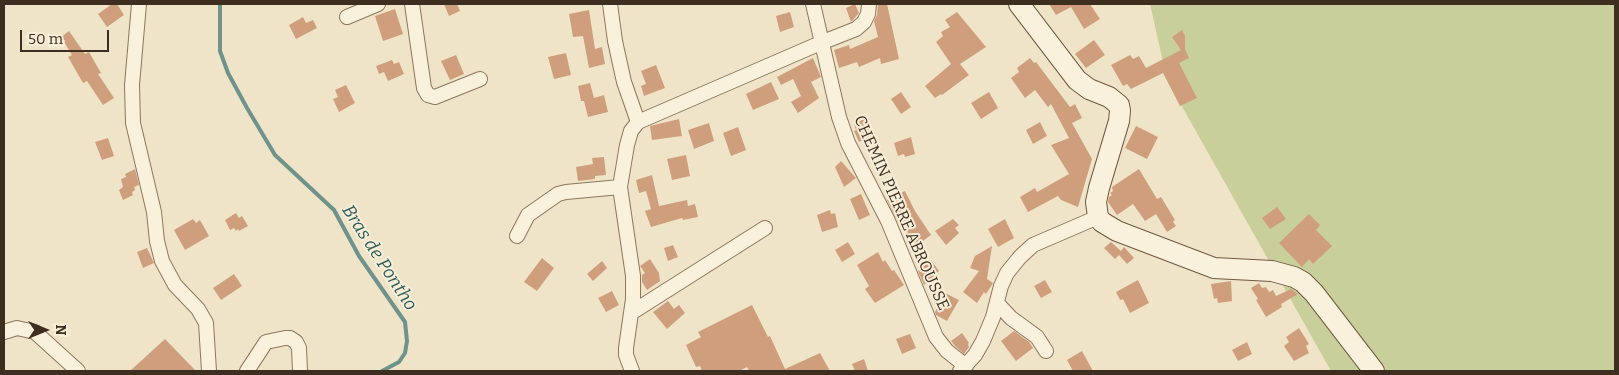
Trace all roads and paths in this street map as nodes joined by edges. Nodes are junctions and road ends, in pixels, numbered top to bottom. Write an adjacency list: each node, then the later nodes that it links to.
1 (140, 4): 22 (street)
2 (378, 4): 8 (street)
3 (412, 4): 10 (street)
4 (610, 4): 11 (street)
5 (813, 4): 9 (street, CHEMIN PIERRE ABROUSSE)
6 (869, 4): 9 (street)
7 (1019, 4): 13 (main road)
8 (347, 17)
9 (822, 42): 11 (street); 20 (street, CHEMIN PIERRE ABROUSSE)
10 (480, 79)
11 (638, 122): 12 (street)
12 (620, 187): 15 (street); 17 (street)
13 (1098, 217): 16 (street); 26 (main road)
14 (765, 228): 17 (street)
15 (517, 236)
16 (997, 303): 19 (street); 20 (street)
17 (631, 313): 25 (street)
18 (4, 332): 21 (street)
19 (1046, 351)
20 (962, 368)
21 (78, 371)
22 (210, 371)
23 (247, 371): 24 (street)
24 (300, 371)
25 (632, 371)
26 (1374, 371)

